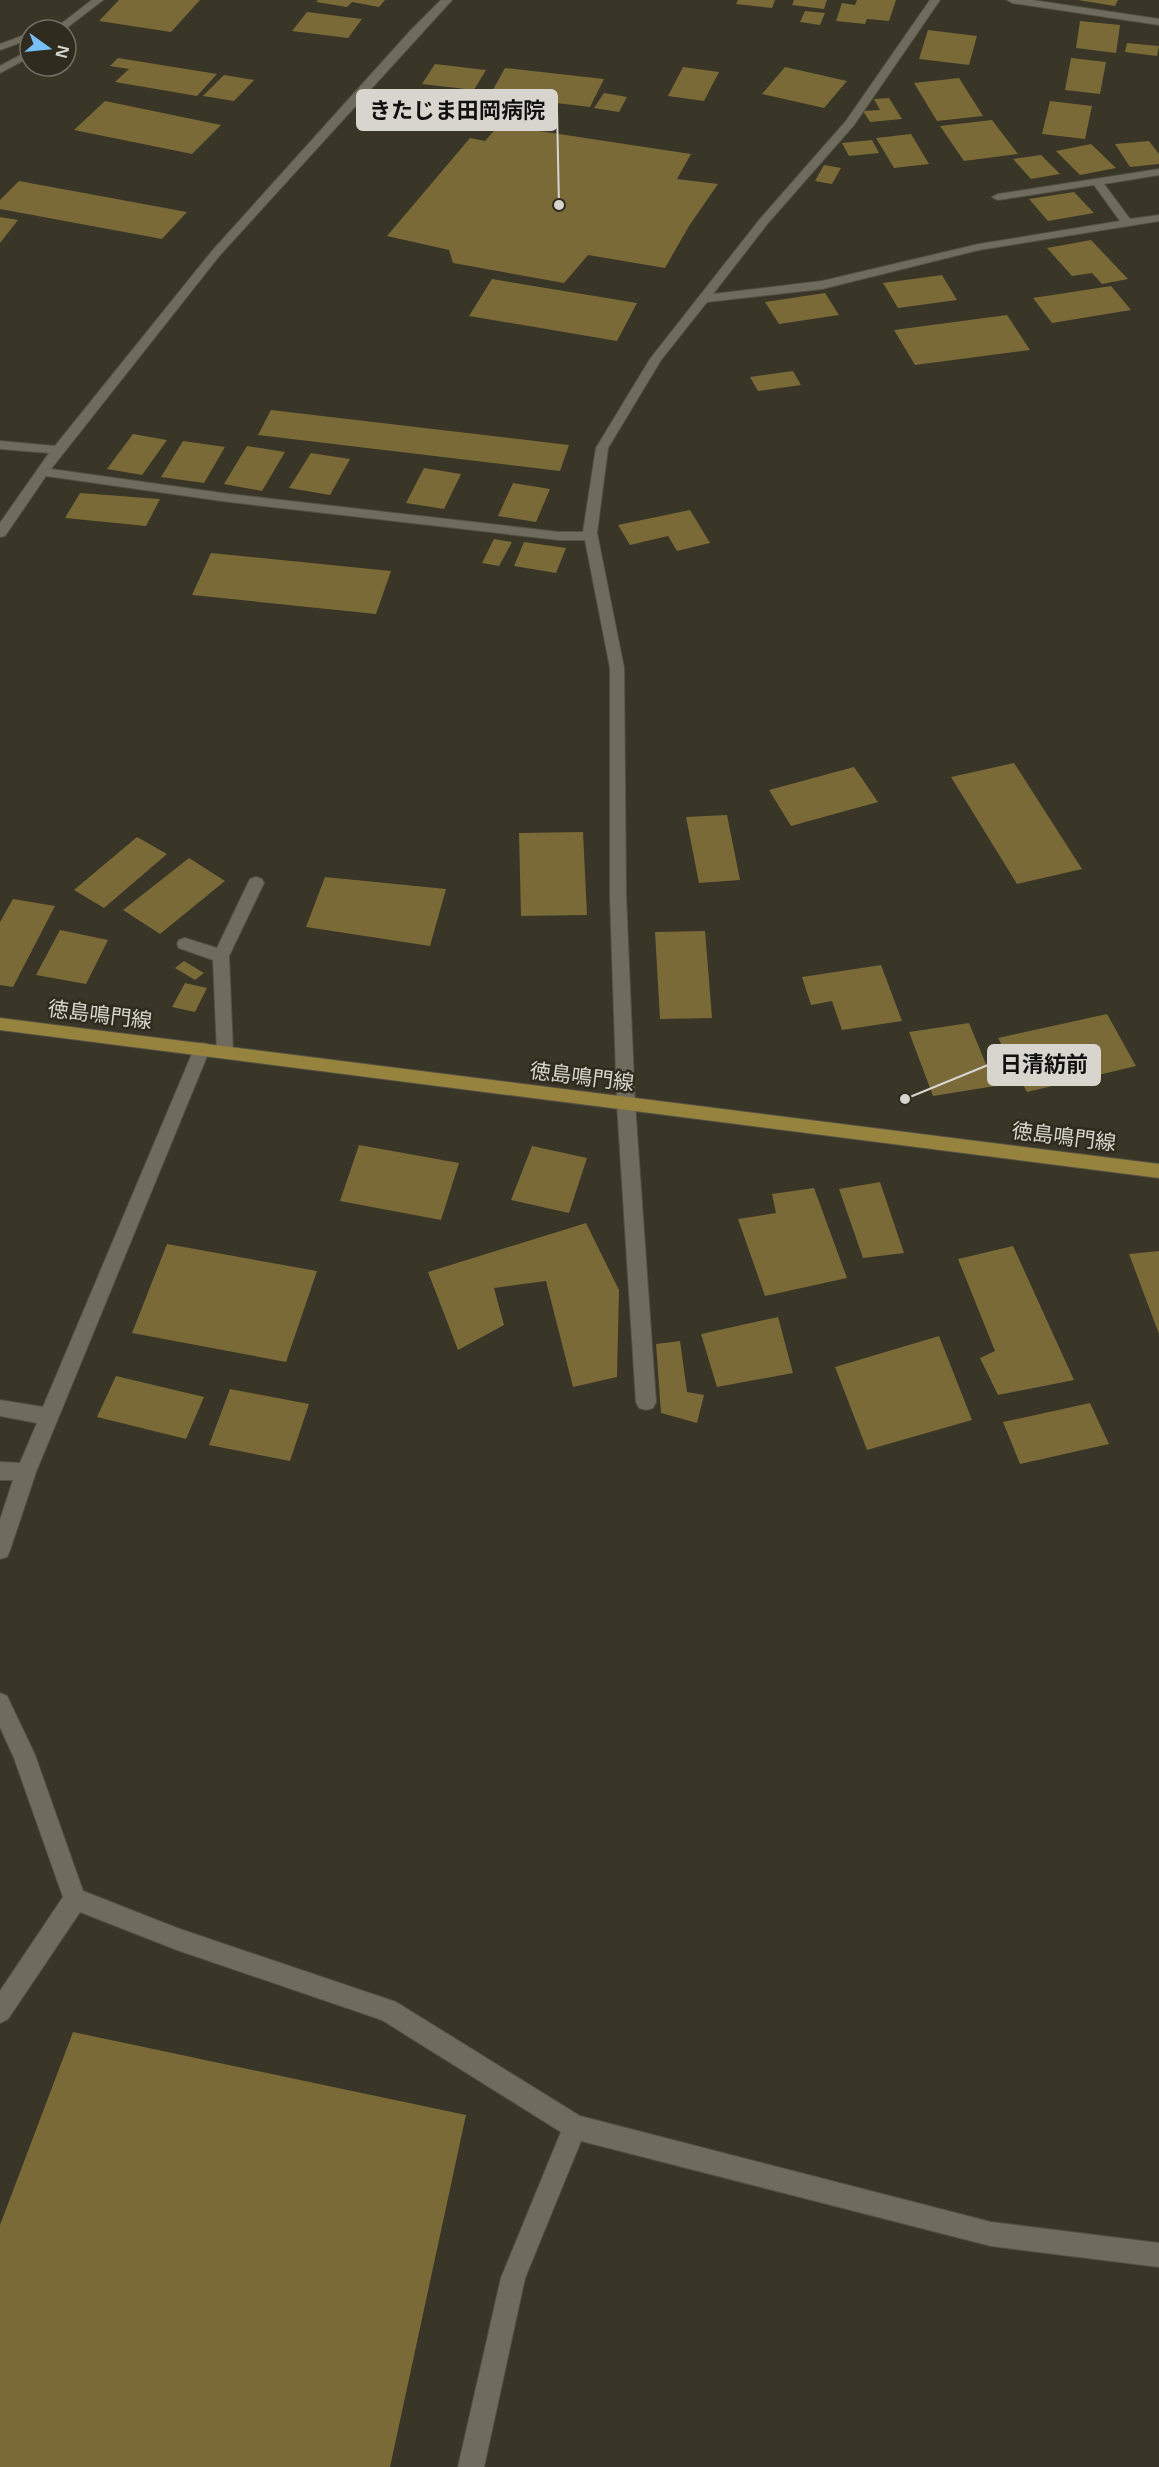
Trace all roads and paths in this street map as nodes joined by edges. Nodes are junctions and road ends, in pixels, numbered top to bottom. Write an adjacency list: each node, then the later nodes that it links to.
1 (98, 0): 5 (street)
2 (447, 0): 18 (street)
3 (935, 0): 16 (street)
4 (1012, 0): 6 (street)
5 (73, 18)
6 (1159, 22)
7 (18, 40): 8 (street)
8 (0, 47)
9 (18, 59): 10 (street)
10 (0, 70)
11 (1159, 172): 12 (street)
12 (1097, 182): 13 (street); 15 (street)
13 (998, 197)
14 (1159, 218): 15 (street)
15 (1127, 223): 16 (street)
16 (702, 299): 21 (street)
17 (0, 445): 18 (street)
18 (58, 450): 19 (street)
19 (43, 472): 20 (street); 21 (street)
20 (0, 533)
21 (590, 536): 28 (street)
22 (256, 883): 24 (street)
23 (185, 944): 24 (street)
24 (221, 956): 27 (street)
25 (0, 1024): 26 (main road, 徳島鳴門線)
26 (202, 1049): 27 (main road, 徳島鳴門線); 32 (street)
27 (225, 1052): 28 (main road, 徳島鳴門線)
28 (626, 1104): 29 (main road, 徳島鳴門線); 30 (street)
29 (1159, 1171)
30 (646, 1402)
31 (0, 1408): 32 (street)
32 (49, 1417): 34 (street)
33 (0, 1471): 34 (street)
34 (26, 1472): 35 (street)
35 (0, 1550)
36 (0, 1703): 37 (street)
37 (75, 1899): 38 (street); 39 (street)
38 (0, 2011)
39 (575, 2127): 40 (street); 41 (street)
40 (1159, 2255)
41 (471, 2467)

